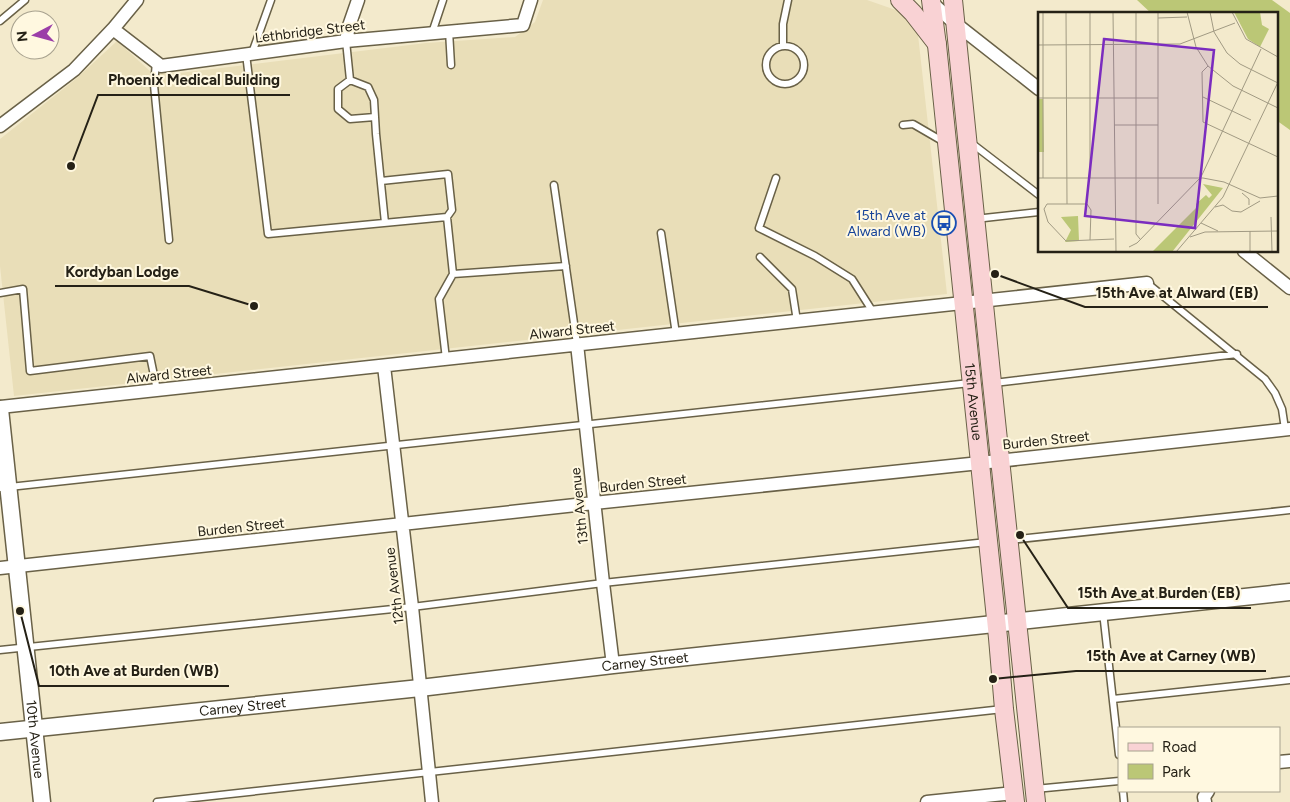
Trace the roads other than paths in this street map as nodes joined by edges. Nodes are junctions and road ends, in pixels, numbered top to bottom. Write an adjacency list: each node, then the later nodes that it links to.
1 (25, 0): 11 (lane)
2 (137, 0): 13 (street)
3 (271, 0): 19 (lane)
4 (358, 0): 16 (street)
5 (443, 0): 15 (lane)
6 (531, 0): 14 (street, Lethbridge Street)
7 (788, 0): 17 (lane)
8 (900, 0): 18 (main road)
9 (953, 0): 12 (main road, 15th Avenue)
10 (930, 1): 12 (street); 18 (main road, 15th Avenue)
11 (0, 21)
12 (955, 22): 23 (street); 27 (main road, 15th Avenue)
13 (114, 28): 20 (street); 26 (street)
14 (448, 31): 15 (street, Lethbridge Street); 21 (lane)
15 (432, 33): 16 (street, Lethbridge Street)
16 (346, 41): 19 (street, Lethbridge Street); 22 (lane)
17 (783, 45): 17 (lane)
18 (937, 45): 28 (main road, 15th Avenue)
19 (249, 54): 20 (street, Lethbridge Street); 36 (lane)
20 (156, 61): 38 (lane)
21 (451, 65)
22 (350, 80): 24 (lane); 24 (lane)
23 (1038, 88)
24 (375, 117): 30 (lane)
25 (903, 125): 28 (lane)
26 (0, 126)
27 (967, 140): 32 (lane); 35 (main road, 15th Avenue)
28 (947, 143): 47 (main road, 15th Avenue)
29 (776, 178): 48 (lane)
30 (381, 180): 34 (lane); 36 (lane)
31 (554, 185): 41 (lane)
32 (1038, 194)
33 (1038, 212): 35 (lane)
34 (447, 217): 36 (lane); 42 (lane)
35 (975, 219): 46 (main road, 15th Avenue)
36 (385, 223)
37 (661, 233): 50 (lane)
38 (169, 240)
39 (1245, 252): 44 (street)
40 (760, 257): 49 (lane)
41 (566, 266): 42 (lane); 51 (lane)
42 (453, 274): 53 (lane)
43 (1147, 283): 46 (street, Alward Street); 52 (lane)
44 (1290, 288)
45 (0, 293): 57 (lane)
46 (984, 300): 47 (street, Alward Street); 56 (main road, 15th Avenue)
47 (963, 303): 48 (street, Alward Street); 55 (main road, 15th Avenue)
48 (873, 312): 49 (street, Alward Street)
49 (797, 320): 50 (street, Alward Street)
50 (676, 334): 51 (street, Alward Street)
51 (576, 344): 53 (street, Alward Street); 59 (street, 13th Avenue)
52 (1236, 354): 56 (lane); 60 (lane)
53 (446, 359): 54 (street, Alward Street)
54 (384, 366): 57 (street, Alward Street); 61 (street, 12th Avenue)
55 (971, 383): 59 (lane); 63 (main road, 15th Avenue)
56 (992, 383): 62 (main road, 15th Avenue)
57 (157, 390): 58 (street, Alward Street)
58 (0, 408): 64 (street, 10th Avenue)
59 (586, 424): 61 (lane); 65 (street, 13th Avenue)
60 (1287, 429): 62 (street, Burden Street)
61 (393, 446): 64 (lane); 67 (street, 12th Avenue)
62 (1000, 460): 63 (street, Burden Street); 68 (main road, 15th Avenue)
63 (980, 463): 65 (street, Burden Street); 69 (main road, 15th Avenue)
64 (4, 487): 70 (street, 10th Avenue)
65 (594, 503): 67 (street, Burden Street); 72 (street, 13th Avenue)
66 (1290, 510): 68 (lane)
67 (402, 524): 70 (street, Burden Street); 74 (street, 12th Avenue)
68 (1009, 540): 76 (main road, 15th Avenue)
69 (988, 542): 72 (lane); 77 (main road, 15th Avenue)
70 (17, 567): 71 (street, Burden Street); 78 (street, 10th Avenue)
71 (0, 568)
72 (603, 583): 74 (lane); 80 (street, 13th Avenue)
73 (1290, 592): 75 (street, Carney Street)
74 (412, 607): 78 (lane); 82 (street, 12th Avenue)
75 (1103, 612): 76 (street, Carney Street); 83 (lane)
76 (1017, 621): 77 (street, Carney Street); 90 (main road, 15th Avenue)
77 (996, 623): 80 (street, Carney Street); 84 (main road, 15th Avenue)
78 (26, 647): 79 (lane); 85 (street, 10th Avenue)
79 (0, 650)
80 (613, 665): 82 (street, Carney Street)
81 (1290, 680): 83 (lane)
82 (420, 688): 85 (street, Carney Street); 88 (street, 12th Avenue)
83 (1113, 699): 87 (lane)
84 (1004, 709): 88 (lane); 91 (main road, 15th Avenue)
85 (34, 728): 86 (street, Carney Street); 92 (street, 10th Avenue)
86 (0, 732)
87 (1118, 746)
88 (429, 772): 93 (lane); 94 (street, 12th Avenue)
89 (1118, 781): 90 (lane)
90 (1035, 795)
91 (1015, 797): 95 (street)
92 (42, 802)
93 (156, 802)
94 (432, 802)
95 (928, 802)

